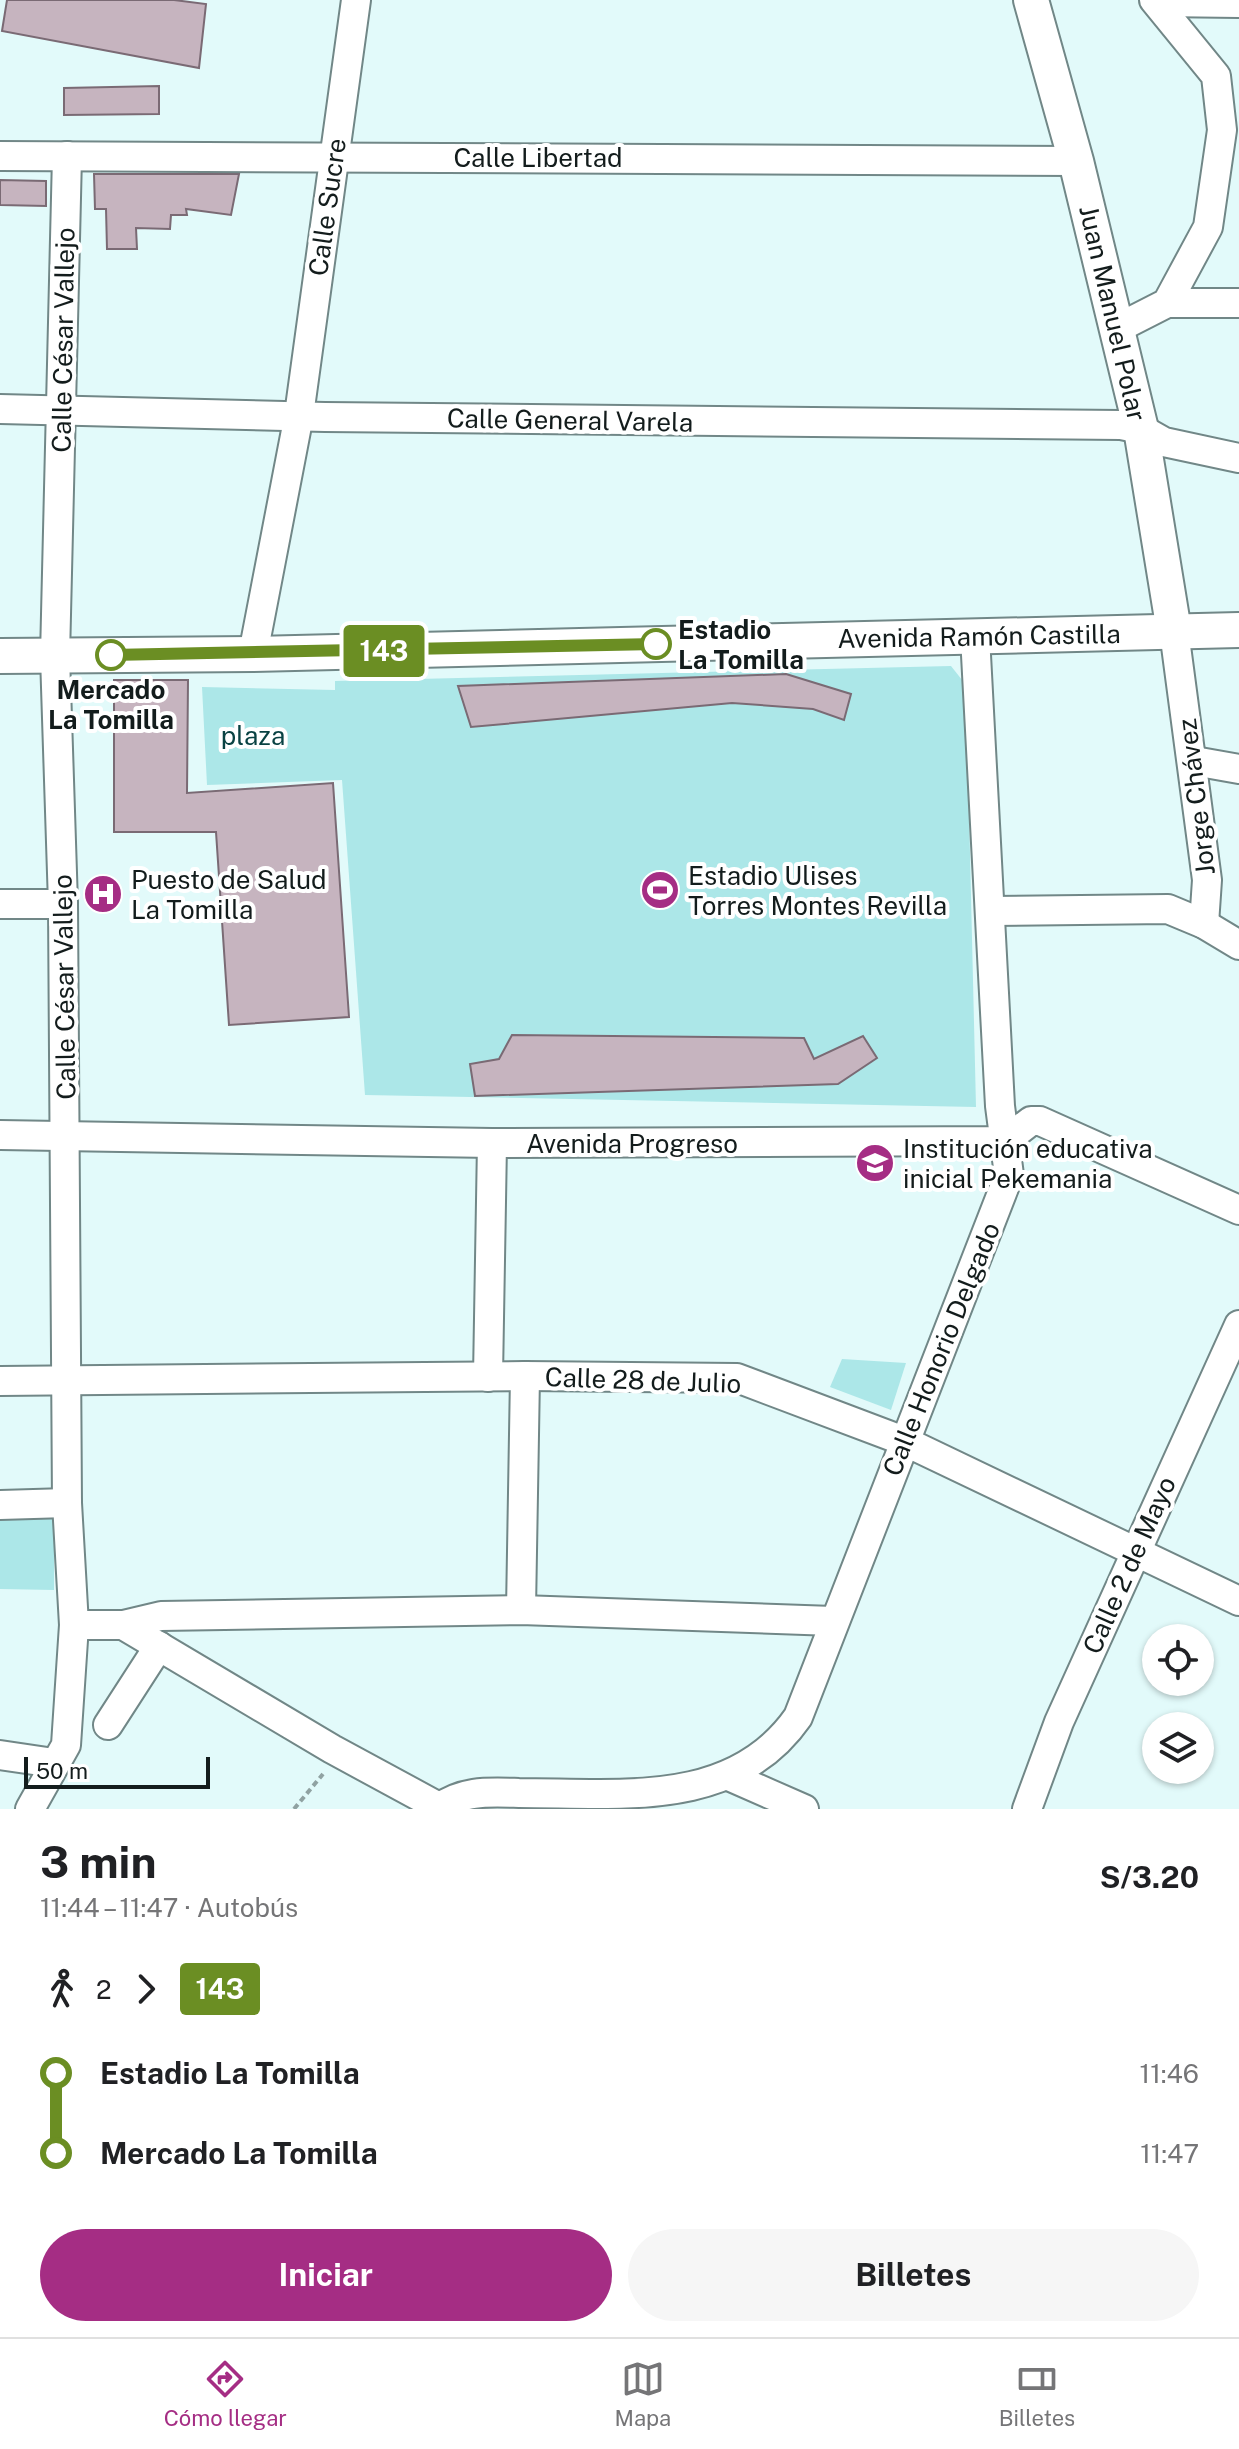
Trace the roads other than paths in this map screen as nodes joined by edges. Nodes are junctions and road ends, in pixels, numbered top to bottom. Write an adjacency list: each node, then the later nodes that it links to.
1 (356, 0): 7 (street, Calle Sucre)
2 (1031, 0): 8 (main road, Juan Manuel Polar)
3 (1156, 1): 4 (street); 9 (street)
4 (1239, 3)
5 (0, 156): 6 (street, Calle Libertad)
6 (67, 156): 7 (street, Calle Libertad); 13 (street, Calle César Vallejo)
7 (334, 156): 8 (street, Calle Libertad); 14 (street, Calle Sucre)
8 (1076, 161): 11 (main road, Juan Manuel Polar)
9 (1167, 303): 10 (street); 11 (street)
10 (1239, 303)
11 (1116, 329): 15 (main road, Juan Manuel Polar)
12 (0, 409): 13 (street, Calle General Varela)
13 (61, 409): 14 (street, Calle General Varela); 22 (street, Calle César Vallejo)
14 (299, 415): 15 (street, Calle General Varela); 20 (street, Calle Sucre)
15 (1141, 429): 16 (street, Calle General Varela); 18 (main road, Juan Manuel Polar)
16 (1239, 458)
17 (1239, 630): 18 (main road, Avenida Ramón Castilla)
18 (1174, 631): 19 (main road, Avenida Ramón Castilla); 23 (street, Jorge Chávez)
19 (975, 636): 20 (main road, Avenida Ramón Castilla); 27 (street, Calle Honorio Delgado)
20 (253, 654): 22 (main road, Avenida Ramón Castilla)
21 (0, 656): 22 (main road, Avenida Ramón Castilla)
22 (55, 656): 26 (street, Calle César Vallejo)
23 (1194, 761): 24 (street); 28 (street, Jorge Chávez)
24 (1239, 769)
25 (0, 904): 26 (street)
26 (63, 904): 30 (street, Calle César Vallejo)
27 (991, 911): 28 (street); 32 (street, Calle Honorio Delgado)
28 (1204, 924): 29 (street)
29 (1239, 945)
30 (66, 1134): 31 (street, Avenida Progreso); 33 (street, Avenida Progreso); 39 (street, Calle César Vallejo)
31 (0, 1135)
32 (1005, 1141): 33 (street, Avenida Progreso); 34 (street); 40 (street, Calle Honorio Delgado)
33 (492, 1143): 37 (street)
34 (1239, 1210)
35 (1239, 1325): 43 (street, Calle 2 de Mayo)
36 (525, 1376): 37 (street, Calle 28 de Julio); 40 (street, Calle 28 de Julio); 45 (street)
37 (488, 1377): 39 (street, Calle 28 de Julio)
38 (0, 1381): 39 (street, Calle 28 de Julio)
39 (65, 1381): 41 (street, Calle César Vallejo)
40 (904, 1441): 43 (street, Calle 28 de Julio); 46 (street, Calle Honorio Delgado)
41 (67, 1503): 42 (street); 47 (street, Calle César Vallejo)
42 (0, 1505)
43 (1135, 1552): 44 (street, Calle 28 de Julio); 57 (street, Calle 2 de Mayo)
44 (1239, 1601)
45 (521, 1610): 46 (street); 48 (street)
46 (833, 1621): 53 (street, Calle Honorio Delgado)
47 (74, 1625): 48 (street); 52 (street, Calle César Vallejo)
48 (123, 1625): 49 (street)
49 (159, 1646): 50 (street); 54 (street)
50 (108, 1725)
51 (0, 1755): 52 (street)
52 (54, 1763): 55 (street, Calle César Vallejo)
53 (731, 1777): 54 (street, Calle Honorio Delgado); 56 (street)
54 (424, 1805)
55 (34, 1807)
56 (804, 1809)
57 (1027, 1809)

